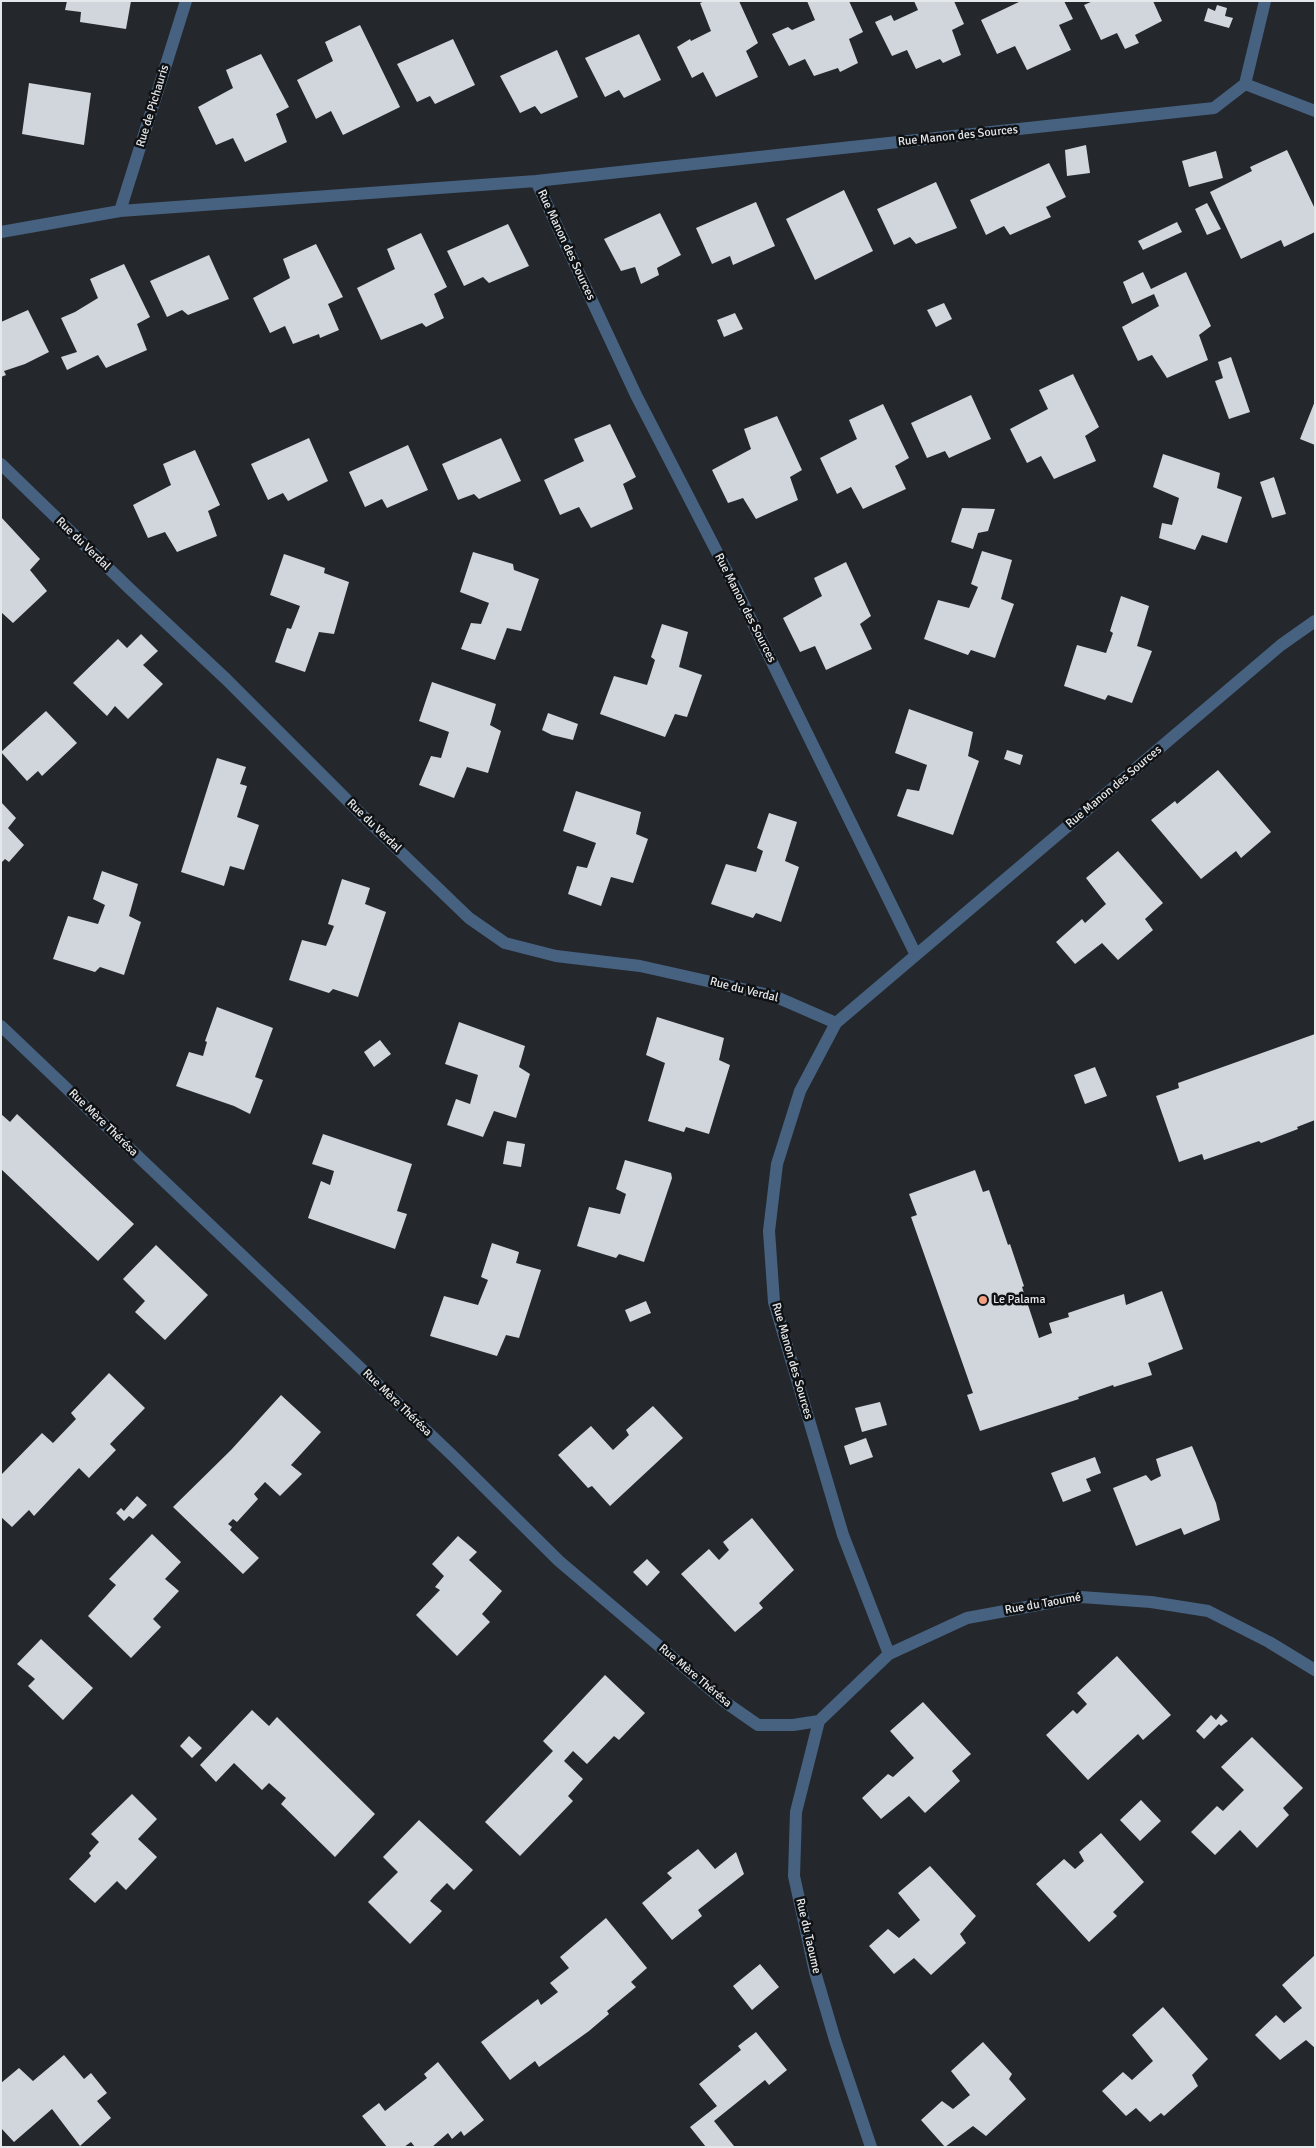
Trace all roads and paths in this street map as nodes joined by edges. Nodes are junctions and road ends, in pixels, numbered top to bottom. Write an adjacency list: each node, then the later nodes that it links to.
1 (186, 1): 6 (street, Rue de Pichauris)
2 (1265, 1): 3 (street)
3 (1245, 84): 4 (street); 5 (street, Rue Manon des Sources)
4 (1315, 111)
5 (536, 181): 6 (street); 10 (street, Rue Manon des Sources)
6 (120, 212): 7 (street)
7 (1, 232)
8 (1, 464): 11 (street, Rue du Verdal)
9 (1315, 621): 10 (street, Rue Manon des Sources)
10 (916, 955): 11 (street, Rue Manon des Sources)
11 (836, 1023): 13 (street, Rue Manon des Sources)
12 (1, 1026): 15 (street, Rue Mère Thérésa)
13 (889, 1654): 14 (street, Rue du Taoumé); 15 (street, Rue du Taoumé)
14 (1315, 1670)
15 (819, 1721): 16 (street, Rue du Taoume)
16 (871, 2147)

